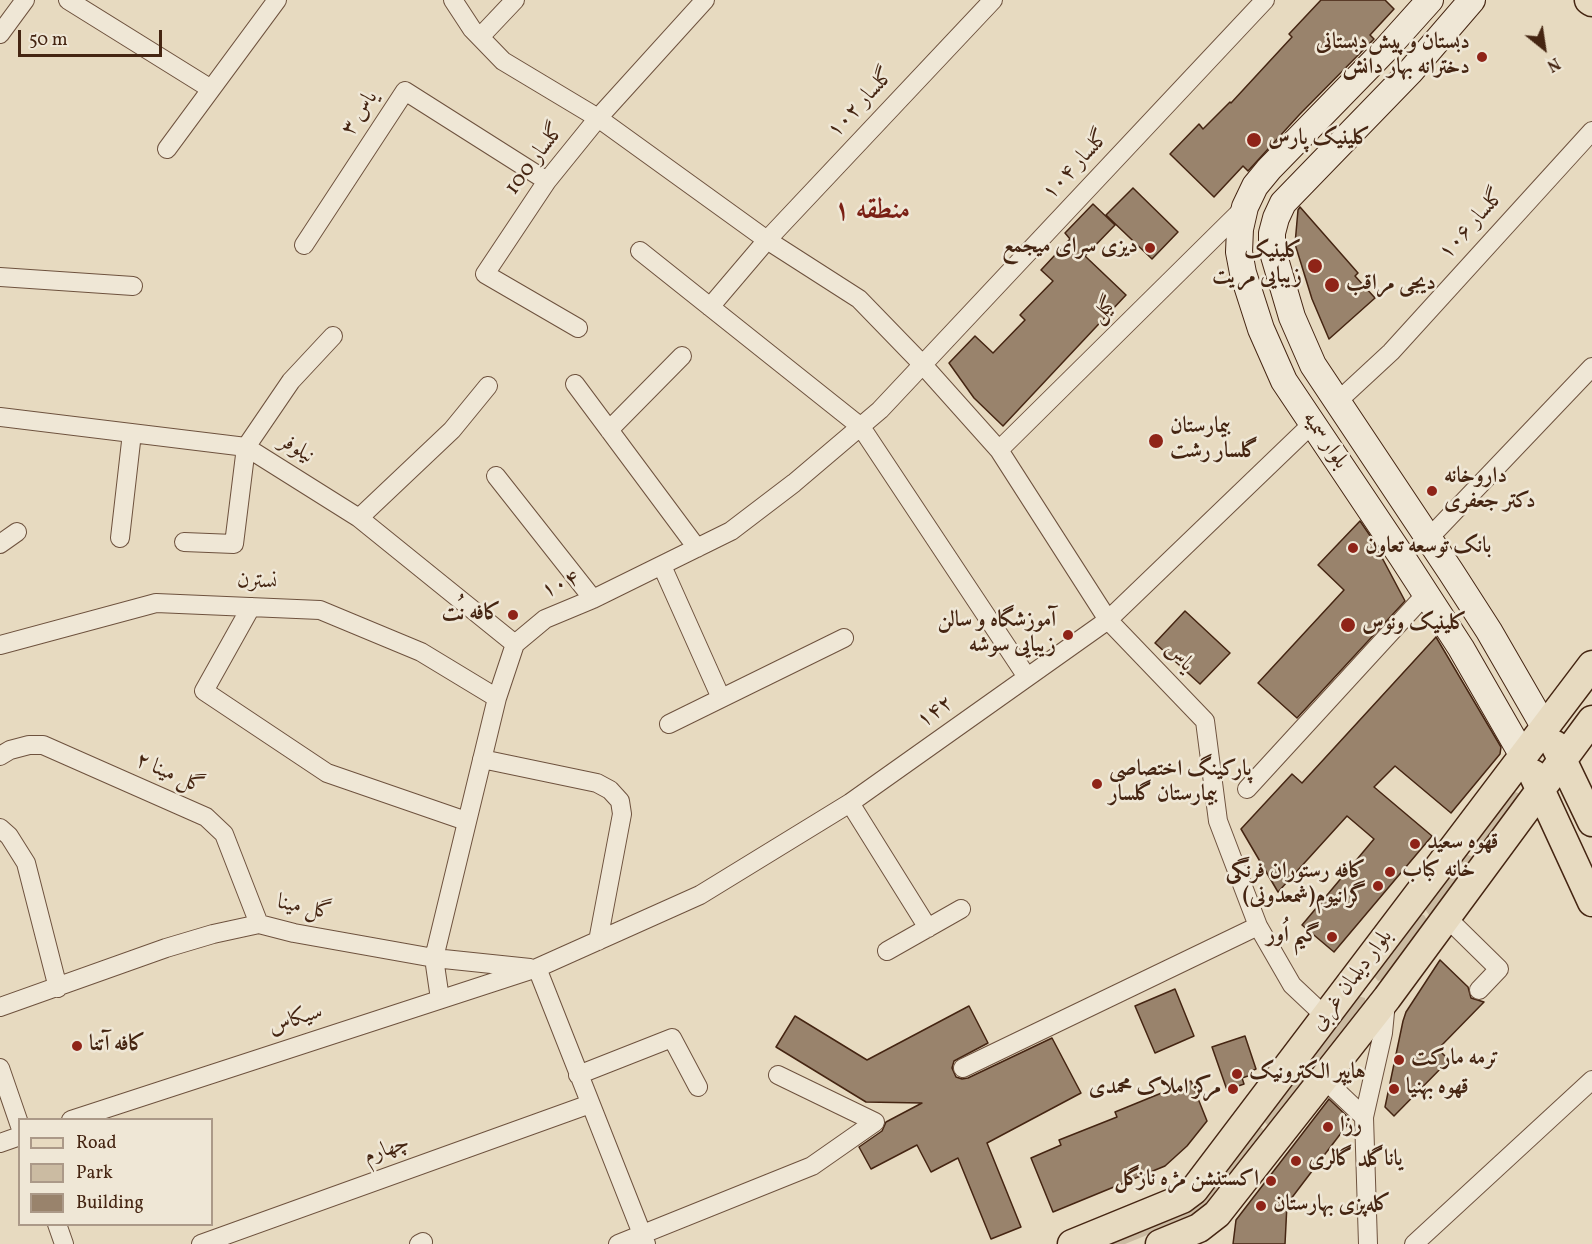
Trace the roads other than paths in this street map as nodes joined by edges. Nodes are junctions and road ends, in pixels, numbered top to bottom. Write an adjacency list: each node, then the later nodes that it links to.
1 (25, 0): 11 (street)
2 (68, 0): 13 (street)
3 (277, 0): 13 (street)
4 (453, 0): 12 (street, یاس)
5 (515, 0): 12 (street)
6 (705, 0): 14 (street, گلسار 100)
7 (993, 0): 19 (street, گلسار ۱۰۲)
8 (1265, 0): 28 (street, گلسار ۱۰۴)
9 (1430, 0): 18 (main road, بلوار سمیه)
10 (1472, 0): 32 (main road, بلوار سمیه)
11 (0, 34)
12 (480, 37): 14 (street, یاس)
13 (211, 89): 16 (street)
14 (598, 118): 17 (street, گلسار 100); 19 (street, یاس)
15 (1592, 131): 32 (street, گلسار ۱۰۶)
16 (167, 149)
17 (547, 181): 20 (street, یاس ۳); 25 (street, گلسار 100)
18 (1245, 207): 34 (main road, بلوار سمیه); 39 (street, گیل)
19 (766, 240): 24 (street, گلسار ۱۰۲); 28 (street, یاس)
20 (303, 244)
21 (639, 250): 24 (street)
22 (0, 277): 23 (street)
23 (133, 286)
24 (710, 307): 35 (street)
25 (578, 328)
26 (333, 336): 38 (street)
27 (682, 356): 36 (street)
28 (923, 365): 35 (street, ۱۰۴); 39 (street, یاس)
29 (1592, 367): 44 (street)
30 (575, 384): 36 (street)
31 (488, 386): 41 (street)
32 (1337, 402): 34 (main road); 44 (main road, بلوار سمیه)
33 (0, 417): 37 (street, نیلوفر)
34 (1312, 424): 48 (main road, بلوار سمیه); 53 (street, ۱۴۲)
35 (861, 427): 47 (street, ۱۰۴); 58 (street)
36 (609, 430): 47 (street)
37 (132, 433): 38 (street, نیلوفر); 43 (street)
38 (246, 447): 41 (street, نیلوفر); 45 (street)
39 (999, 450): 53 (street, یاس)
40 (496, 476): 51 (street)
41 (359, 518): 55 (street, نیلوفر)
42 (17, 532): 46 (street)
43 (120, 538)
44 (1429, 538): 48 (main road); 63 (main road, بلوار سمیه)
45 (184, 542)
46 (0, 544)
47 (697, 549): 49 (street, ۱۰۴)
48 (1402, 557): 50 (main road, بلوار سمیه)
49 (663, 566): 51 (street, ۱۰۴); 60 (street)
50 (1425, 595): 65 (main road, بلوار سمیه); 68 (street)
51 (593, 599): 55 (street, ۱۰۴)
52 (251, 607): 56 (street, نسترن); 59 (street, نسترن); 71 (street)
53 (1108, 620): 58 (street, ۱۴۲); 78 (street, یاس)
54 (844, 638): 60 (street)
55 (515, 644): 59 (street)
56 (0, 645)
57 (1592, 665): 63 (main road, بلوار دیلمان غربی)
58 (1027, 677): 70 (street, ۱۴۲)
59 (497, 698): 66 (street)
60 (721, 698): 62 (street)
61 (1592, 720): 67 (main road, بلوار دیلمان غربی)
62 (669, 724)
63 (1545, 728): 65 (main road, بلوار دیلمان غربی); 67 (main road, بلوار سمیه)
64 (0, 756): 77 (street, گل مینا ۲)
65 (1523, 756): 69 (main road, بلوار سمیه); 84 (main road, بلوار دیلمان غربی)
66 (482, 759): 71 (street); 80 (street)
67 (1562, 759): 69 (main road, بلوار دیلمان غربی); 72 (main road, بلوار سمیه)
68 (1247, 789)
69 (1540, 789): 74 (main road, بلوار سمیه); 76 (main road, بلوار دیلمان غربی)
70 (850, 803): 79 (street); 80 (street, ۱۴۲)
71 (466, 821): 82 (street)
72 (1592, 822)
73 (0, 828): 85 (street)
74 (1592, 902)
75 (961, 909): 79 (street)
76 (1446, 917): 86 (street); 87 (main road, بلوار دیلمان غربی)
77 (259, 924): 82 (street, گل مینا); 85 (street, گل مینا)
78 (1258, 926): 90 (street, یاس); 92 (street)
79 (928, 928): 81 (street)
80 (598, 941): 83 (street, ۱۴۲)
81 (887, 951)
82 (434, 958): 83 (street, گل مینا); 88 (street)
83 (537, 968): 88 (street, سیکاس); 93 (street)
84 (1357, 975): 87 (main road); 90 (main road, بلوار دیلمان غربی)
85 (57, 988): 89 (street, گل مینا)
86 (1479, 990)
87 (1387, 998): 95 (main road, بلوار دیلمان غربی); 99 (street)
88 (440, 999): 100 (street, سیکاس)
89 (0, 1007)
90 (1326, 1017): 110 (main road, بلوار دیلمان غربی)
91 (0, 1068): 101 (street)
92 (963, 1068)
93 (578, 1075): 97 (street); 98 (street)
94 (778, 1075): 106 (street)
95 (1323, 1078): 99 (street); 105 (main road, بلوار دیلمان غربی)
96 (1592, 1080): 113 (street)
97 (698, 1087)
98 (590, 1104): 106 (street); 108 (street, چهارم)
99 (1364, 1117): 112 (street)
100 (74, 1118)
101 (18, 1120)
102 (18, 1137): 103 (street)
103 (0, 1143)
104 (58, 1226): 107 (street)
105 (1201, 1236): 111 (main road, بلوار دیلمان غربی)
106 (644, 1239): 109 (street)
107 (64, 1244)
108 (201, 1244)
109 (618, 1244)
110 (1072, 1244)
111 (1160, 1244)
112 (1368, 1244)
113 (1414, 1244)

